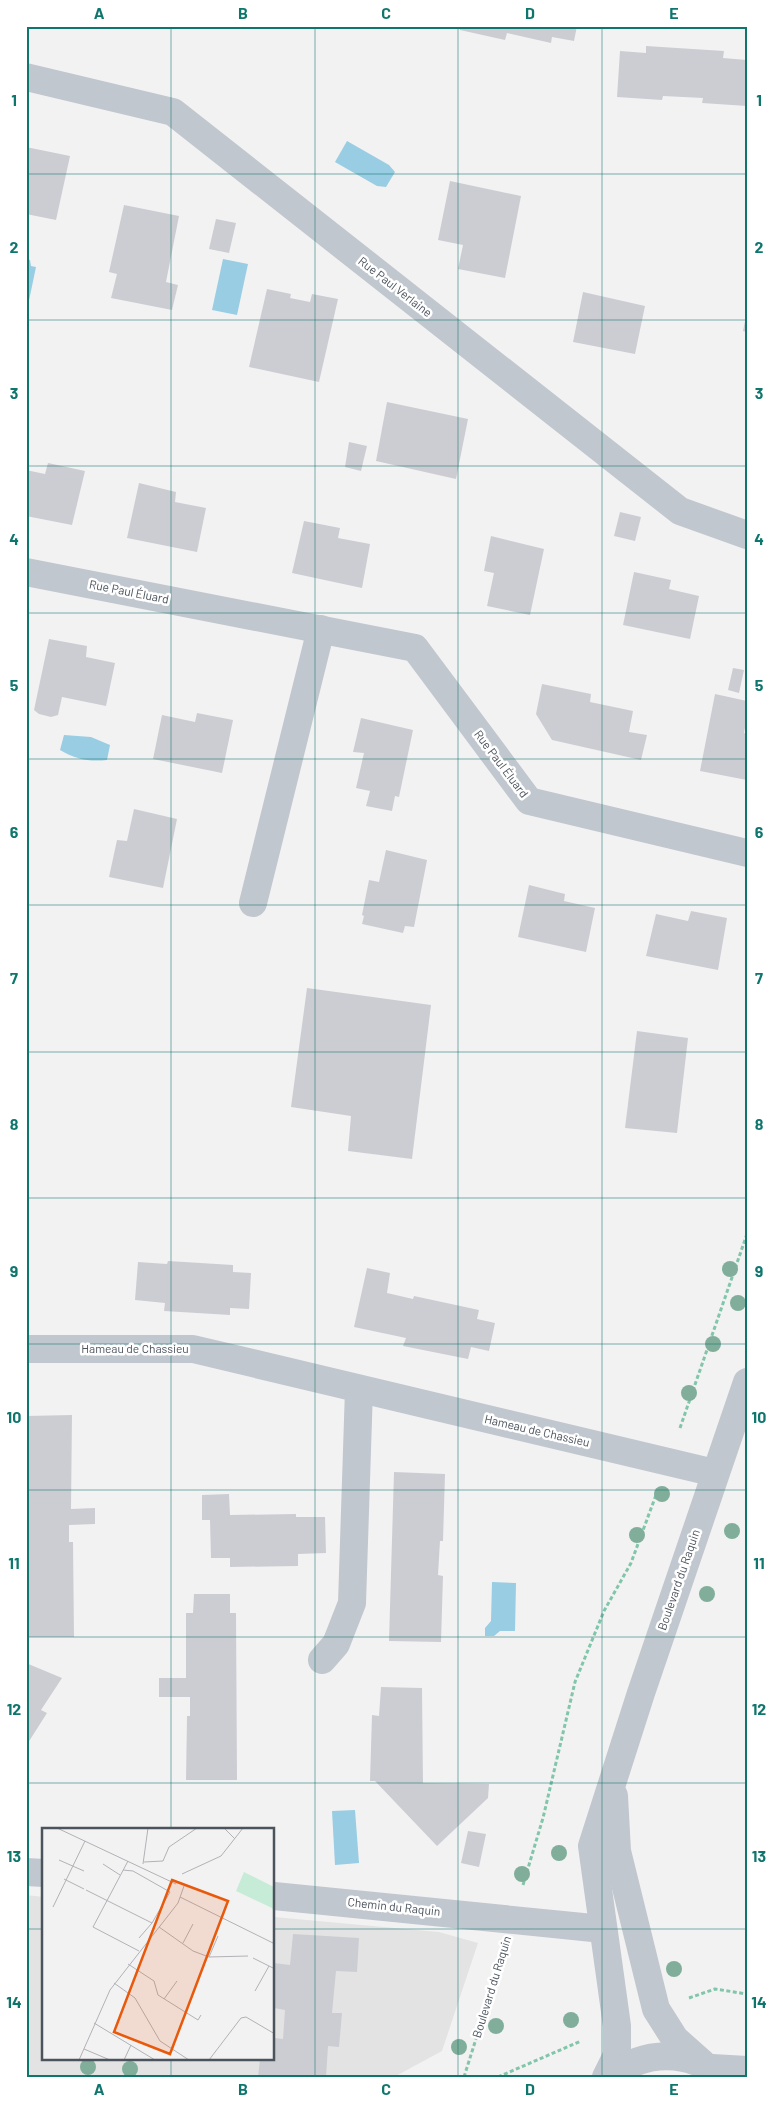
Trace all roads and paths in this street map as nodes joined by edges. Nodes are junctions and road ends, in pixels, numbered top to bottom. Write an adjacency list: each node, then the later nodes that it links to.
1 (26, 77): 2 (street, Rue Paul Verlaine)
2 (747, 536)
3 (26, 572): 4 (street, Rue Paul Éluard)
4 (321, 629): 5 (street, Rue Paul Éluard); 6 (street)
5 (747, 852)
6 (253, 903)
7 (747, 1234): 11 (path, Boulevard du Raquin)
8 (26, 1349): 10 (street, Hameau de Chassieu)
9 (747, 1382): 12 (street, Boulevard du Raquin)
10 (359, 1389): 11 (street, Hameau de Chassieu); 13 (street)
11 (668, 1463): 12 (street, Hameau de Chassieu); 18 (path, Boulevard du Raquin)
12 (715, 1472): 14 (street, Boulevard du Raquin)
13 (322, 1660)
14 (612, 1779): 19 (street, Boulevard du Raquin); 20 (street, Boulevard du Raquin)
15 (26, 1872): 16 (street)
16 (42, 1873)
17 (275, 1896): 18 (street, Chemin du Raquin)
18 (517, 1908): 19 (street, Chemin du Raquin); 22 (path, Boulevard du Raquin)
19 (603, 1929): 23 (street, Boulevard du Raquin)
20 (712, 2069): 21 (street); 24 (street)
21 (747, 2070)
22 (464, 2077)
23 (606, 2077)
24 (612, 2077)

